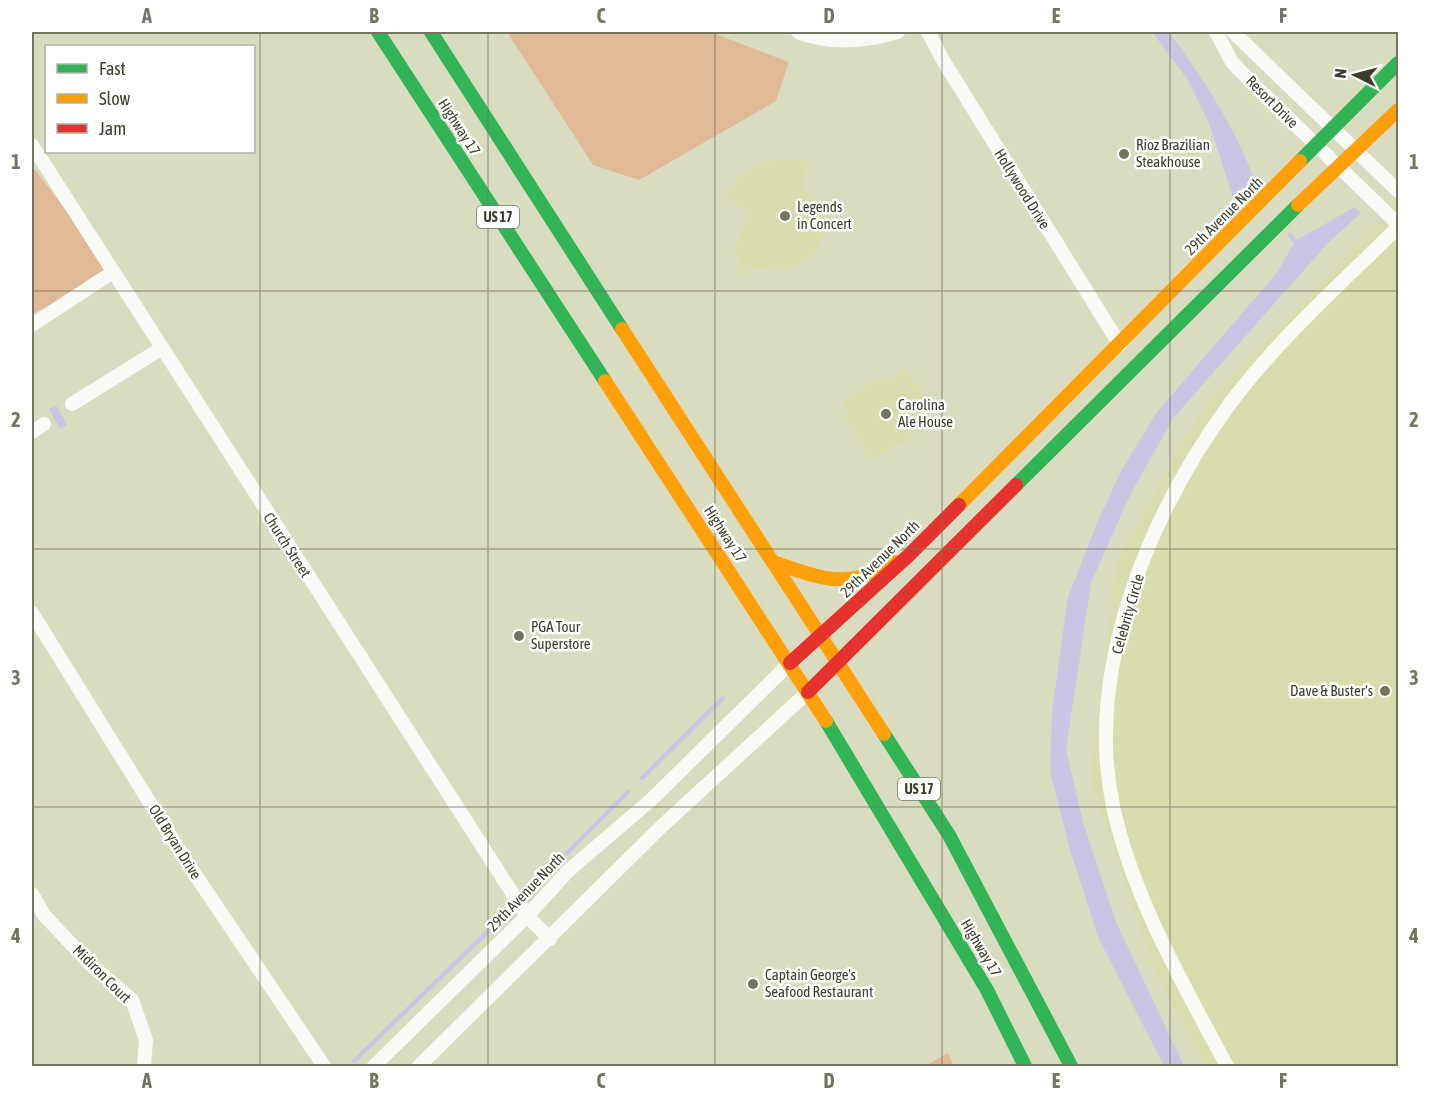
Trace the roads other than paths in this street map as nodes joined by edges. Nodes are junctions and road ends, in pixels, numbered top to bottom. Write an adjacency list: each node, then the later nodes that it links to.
1 (378, 32): 28 (main road, Highway 17 / US 17)
2 (430, 32): 25 (main road, Highway 17 / US 17)
3 (798, 32): 4 (street)
4 (898, 32)
5 (928, 32): 19 (street, Hollywood Drive)
6 (1216, 32): 12 (street, Resort Drive)
7 (1233, 32): 10 (street, Resort Drive)
8 (1398, 63): 10 (main road, 29th Avenue North)
9 (1398, 110): 13 (main road)
10 (1333, 129): 12 (main road, 29th Avenue North); 13 (street, Resort Drive)
11 (32, 145): 17 (street, Church Street)
12 (1316, 146): 14 (street, Resort Drive); 19 (main road, 29th Avenue North)
13 (1357, 151): 14 (main road); 15 (street)
14 (1337, 166): 16 (street, Celebrity Circle); 29 (main road)
15 (1398, 191)
16 (1398, 225): 40 (street, Celebrity Circle)
17 (113, 272): 18 (street); 20 (street, Church Street)
18 (32, 325)
19 (1120, 345): 24 (main road, 29th Avenue North)
20 (162, 348): 21 (street); 32 (street, Church Street)
21 (72, 404)
22 (44, 424): 23 (street)
23 (32, 432)
24 (908, 556): 25 (main road); 27 (main road, 29th Avenue North)
25 (773, 562): 27 (main road, Highway 17 / US 17)
26 (32, 613): 35 (street, Old Bryan Drive)
27 (821, 638): 28 (main road, 29th Avenue North); 29 (main road, Highway 17 / US 17)
28 (789, 663): 30 (main road, Highway 17 / US 17); 32 (street, 29th Avenue North)
29 (839, 663): 30 (main road); 39 (main road, Highway 17 / US 17)
30 (808, 692): 33 (street); 38 (main road, Highway 17 / US 17)
31 (32, 894): 34 (street, Midiron Court)
32 (527, 916): 33 (street, Church Street); 36 (street, 29th Avenue North)
33 (550, 939): 37 (street)
34 (144, 1066)
35 (324, 1066)
36 (374, 1066)
37 (419, 1066)
38 (1025, 1066)
39 (1071, 1066)
40 (1227, 1066)

